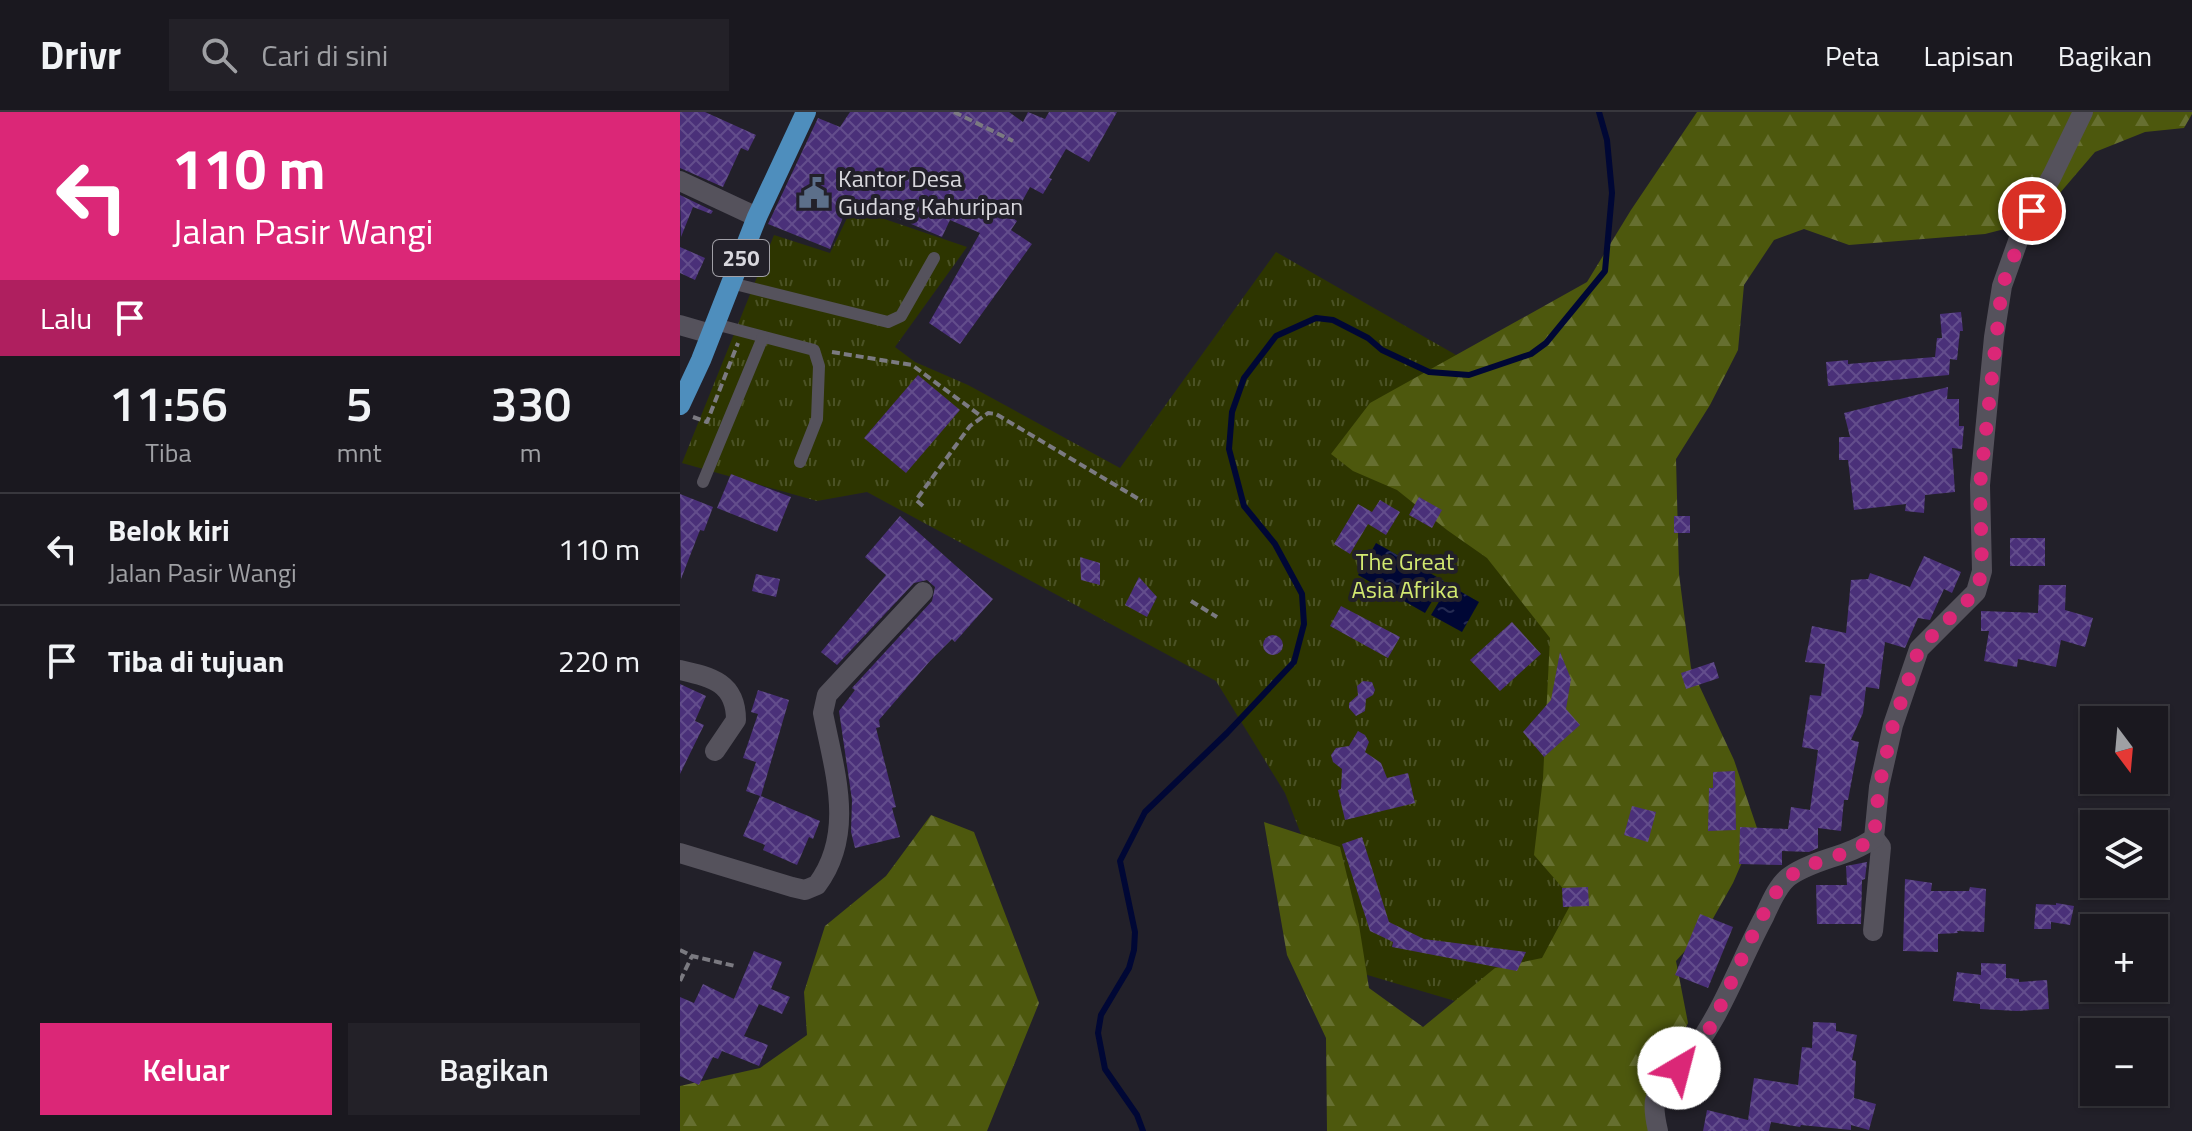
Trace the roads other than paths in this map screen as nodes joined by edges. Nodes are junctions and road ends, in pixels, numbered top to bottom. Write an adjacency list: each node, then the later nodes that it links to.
1 (806, 112): 4 (main road, 250)
2 (2083, 112): 17 (street)
3 (680, 181): 4 (street)
4 (757, 217): 6 (main road, 250)
5 (934, 258): 6 (lane)
6 (731, 283): 8 (main road, 250)
7 (680, 325): 8 (street)
8 (713, 329): 9 (lane); 10 (main road, 250)
9 (763, 337): 12 (lane); 13 (lane)
10 (687, 372): 11 (main road, 250)
11 (680, 405)
12 (800, 462)
13 (703, 482)
14 (923, 592): 18 (street)
15 (680, 670): 16 (street)
16 (715, 751)
17 (1874, 838): 19 (street); 20 (street)
18 (680, 853)
19 (1873, 931)
20 (1658, 1131)

